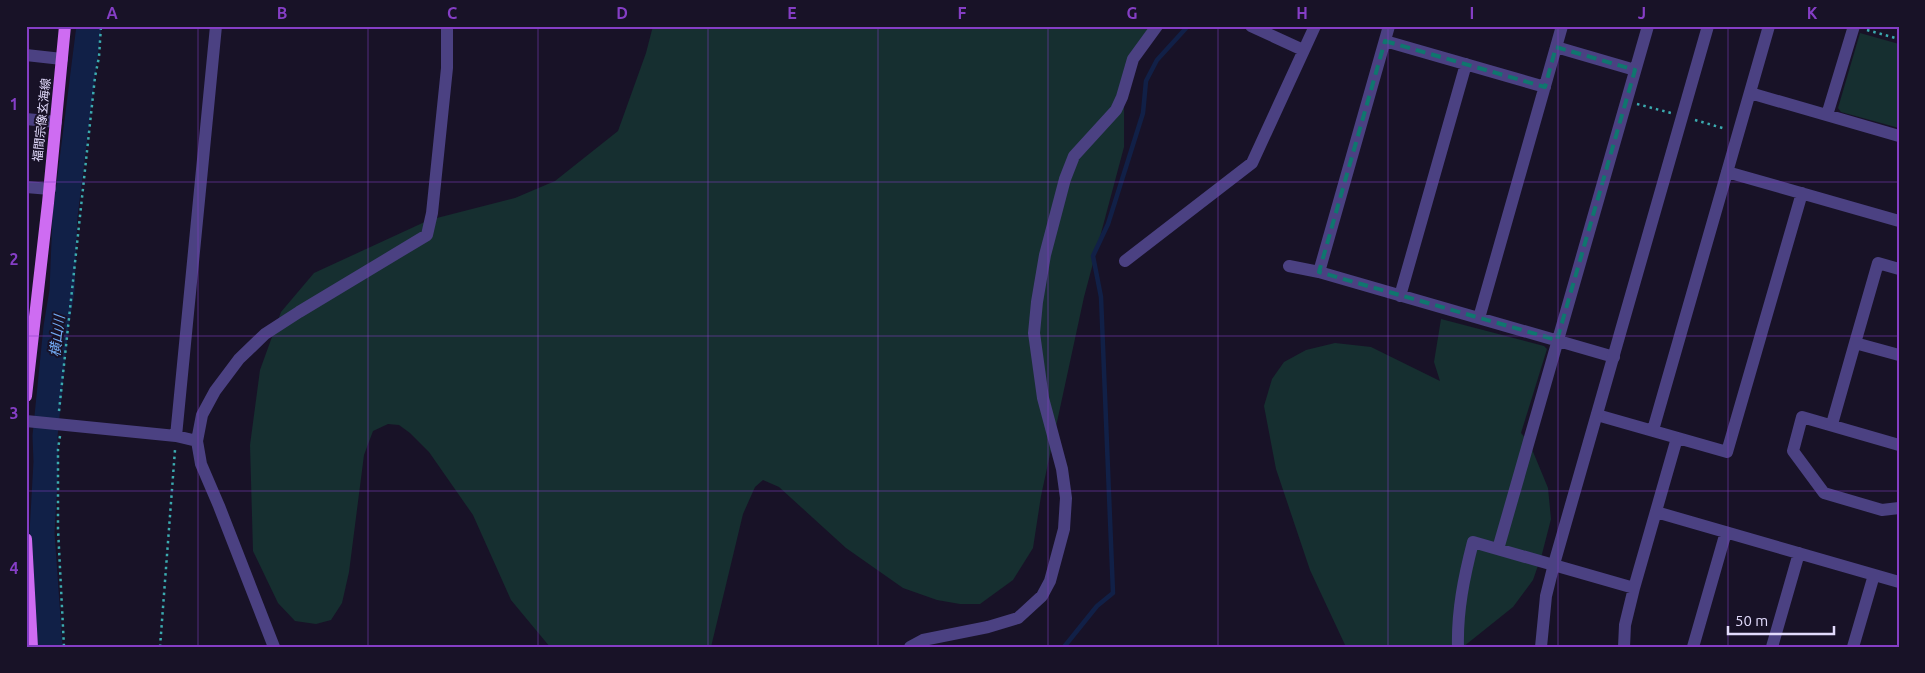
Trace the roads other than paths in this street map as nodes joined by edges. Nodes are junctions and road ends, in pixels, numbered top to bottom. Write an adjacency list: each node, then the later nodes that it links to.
1 (65, 26): 17 (main road, 福間宗像玄海線)
2 (216, 26): 47 (street)
3 (447, 26): 49 (street)
4 (1157, 26): 63 (street)
5 (1251, 26): 15 (street)
6 (1315, 26): 15 (street)
7 (1389, 26): 13 (street)
8 (1562, 26): 14 (street)
9 (1648, 26): 19 (street)
10 (1708, 26): 40 (street)
11 (1769, 26): 21 (street)
12 (1853, 26): 22 (street)
13 (1385, 42): 18 (street); 34 (street)
14 (1556, 47): 19 (street); 20 (street)
15 (1303, 50): 31 (street)
16 (26, 56): 17 (street)
17 (62, 59): 24 (main road, 福間宗像玄海線)
18 (1466, 64): 20 (street); 35 (street)
19 (1635, 70): 37 (street)
20 (1545, 87): 36 (street)
21 (1750, 93): 22 (street); 26 (street)
22 (1828, 115): 25 (street)
23 (26, 120): 24 (street)
24 (56, 122): 28 (main road, 福間宗像玄海線)
25 (1899, 136)
26 (1727, 172): 29 (street); 46 (street)
27 (26, 187): 28 (street)
28 (50, 188): 41 (main road, 福間宗像玄海線)
29 (1802, 193): 30 (street); 48 (street)
30 (1899, 221)
31 (1125, 261)
32 (1289, 266): 34 (street)
33 (1899, 269): 38 (street)
34 (1319, 272): 35 (street)
35 (1400, 296): 36 (street)
36 (1479, 318): 37 (street)
37 (1558, 340): 40 (street); 55 (street)
38 (1855, 343): 39 (street); 45 (street)
39 (1899, 356)
40 (1614, 357): 43 (street)
41 (29, 363): 42 (main road, 福間宗像玄海線)
42 (26, 396)
43 (1596, 415): 46 (street); 57 (street)
44 (26, 421): 47 (street)
45 (1832, 424): 50 (street); 51 (street)
46 (1653, 430): 48 (street)
47 (176, 436): 49 (street)
48 (1677, 438): 52 (street)
49 (197, 441): 62 (street)
50 (1899, 444)
51 (1899, 508)
52 (1656, 512): 53 (street); 60 (street)
53 (1726, 532): 56 (street); 67 (street)
54 (26, 539): 61 (main road)
55 (1498, 549): 57 (street); 64 (street)
56 (1799, 553): 58 (street); 68 (street)
57 (1554, 564): 60 (street); 65 (street)
58 (1874, 575): 59 (street); 69 (street)
59 (1899, 582)
60 (1634, 588): 66 (street)
61 (32, 647)
62 (274, 647)
63 (910, 647)
64 (1458, 647)
65 (1541, 647)
66 (1624, 647)
67 (1693, 647)
68 (1772, 647)
69 (1853, 647)

